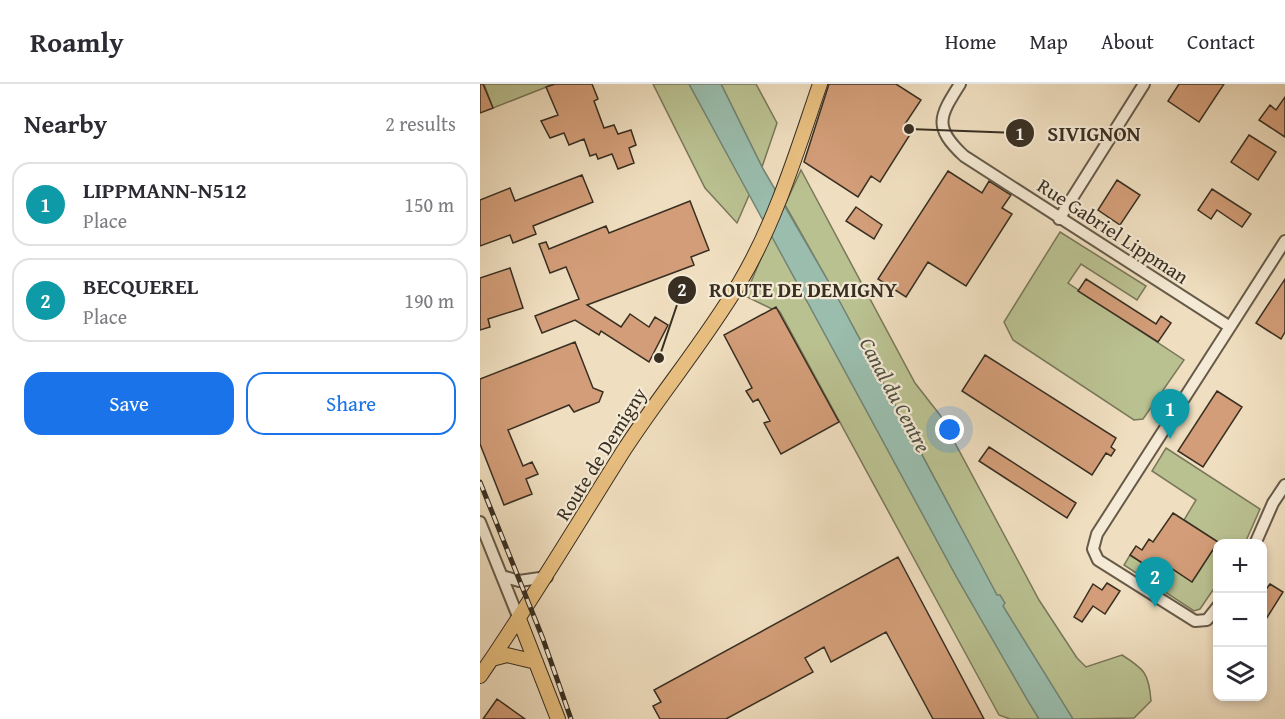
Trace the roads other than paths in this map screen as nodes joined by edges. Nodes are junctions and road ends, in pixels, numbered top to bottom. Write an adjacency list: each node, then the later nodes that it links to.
1 (820, 84): 11 (main road, Route de Demigny)
2 (960, 84): 4 (street, Rue Gabriel Lippman)
3 (1144, 84): 4 (street)
4 (1059, 219): 6 (street, Rue Gabriel Lippman)
5 (1285, 241): 6 (street)
6 (1230, 327): 12 (street)
7 (1285, 485): 9 (street)
8 (480, 522): 10 (street)
9 (1257, 539)
10 (502, 576): 11 (street); 13 (street)
11 (547, 577): 13 (main road, Route de Demigny)
12 (1213, 612)
13 (519, 619): 14 (main road, Route de Demigny); 15 (main road)
14 (492, 659): 15 (main road); 16 (main road, Route de Demigny)
15 (536, 662): 17 (main road)
16 (480, 676)
17 (558, 719)

